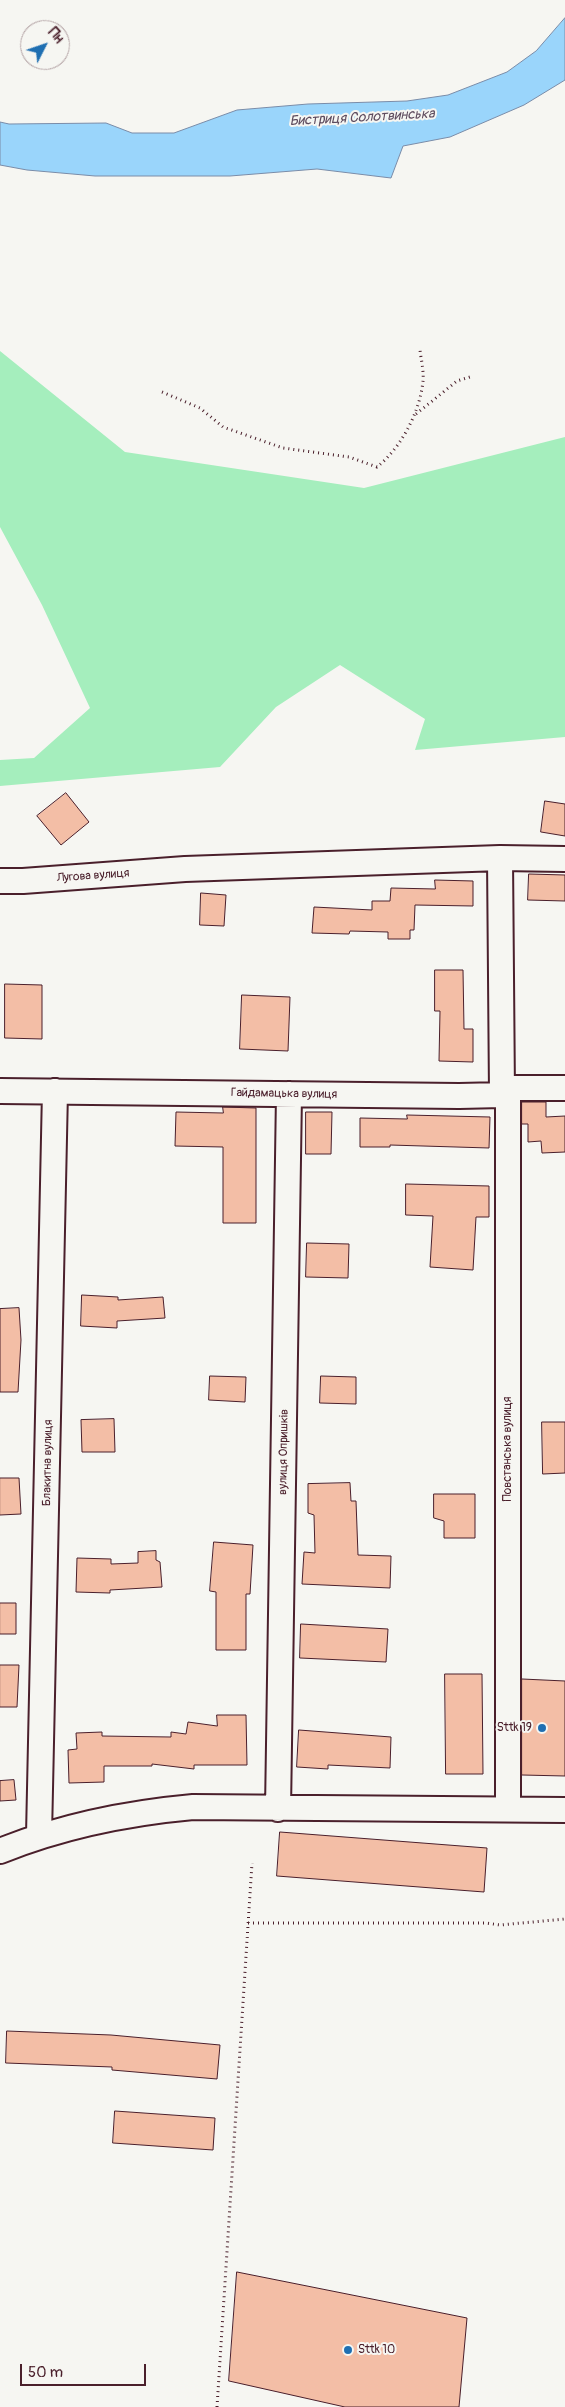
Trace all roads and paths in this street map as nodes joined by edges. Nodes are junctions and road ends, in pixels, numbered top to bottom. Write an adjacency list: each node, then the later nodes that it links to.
1 (420, 350): 4 (path)
2 (473, 376): 4 (path)
3 (162, 392): 4 (path)
4 (415, 415)
5 (500, 858): 6 (street, Лугова вулиця); 7 (street, Лугова вулиця); 11 (street, Повстанська вулиця)
6 (565, 859)
7 (0, 880)
8 (565, 1088): 11 (street, Гайдамацька вулиця)
9 (0, 1091): 10 (street, Гайдамацька вулиця)
10 (55, 1091): 12 (street, Гайдамацька вулиця); 16 (street, Блакитна вулиця)
11 (505, 1091): 12 (street, Гайдамацька вулиця); 14 (street, Повстанська вулиця)
12 (290, 1094): 13 (street, вулиця Опришків)
13 (278, 1809): 14 (street); 16 (street)
14 (508, 1810): 15 (street)
15 (565, 1810)
16 (39, 1835): 17 (street)
17 (0, 1851)
18 (252, 1862): 20 (path)
19 (565, 1919): 20 (path)
20 (248, 1923): 21 (path)
21 (217, 2407)

